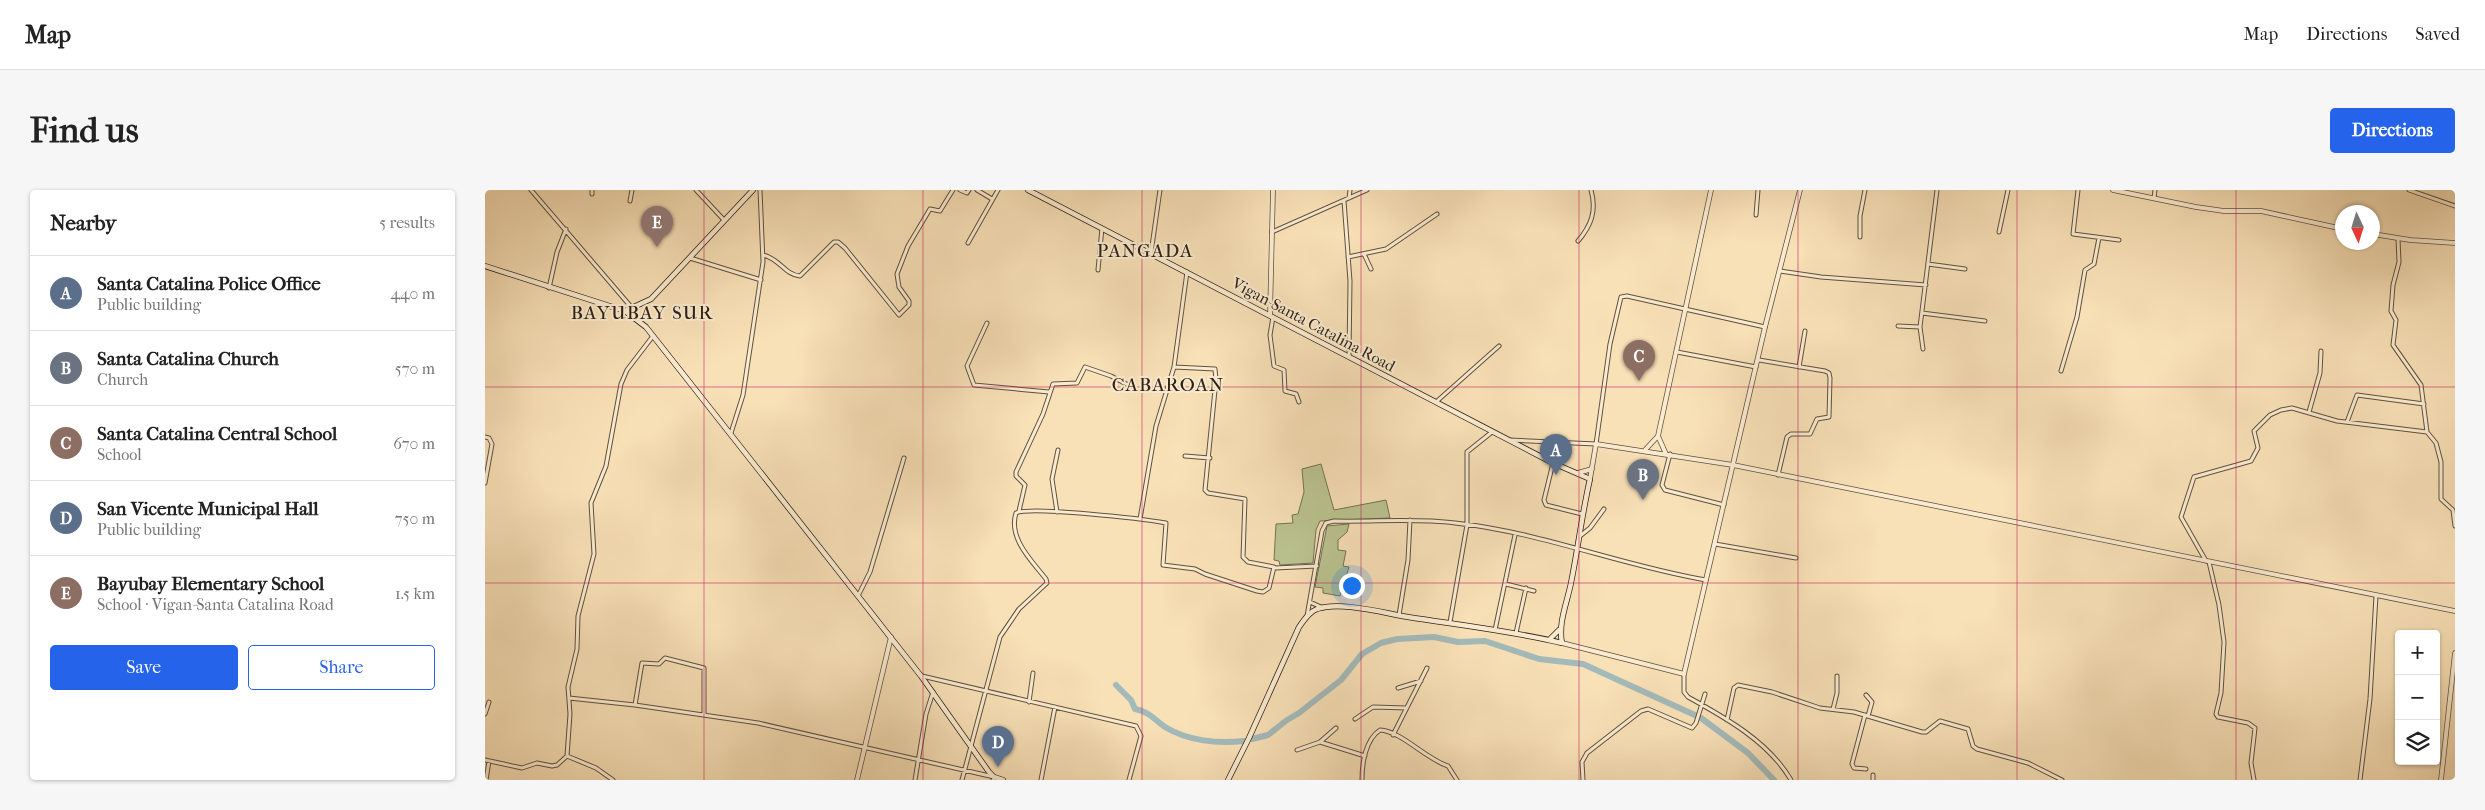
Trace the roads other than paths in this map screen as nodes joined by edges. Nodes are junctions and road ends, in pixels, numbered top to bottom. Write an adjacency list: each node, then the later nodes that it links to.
1 (531, 190): 39 (street)
2 (632, 190): 31 (street)
3 (753, 190): 36 (main road)
4 (760, 190): 52 (street)
5 (953, 190): 52 (street)
6 (960, 190): 7 (street)
7 (969, 190)
8 (977, 190): 29 (street)
9 (998, 190): 29 (street)
10 (1028, 190): 38 (main road, Vigan-Santa Catalina Road)
11 (1160, 190): 50 (street)
12 (1273, 190): 40 (street)
13 (1350, 190): 30 (street)
14 (1367, 190): 30 (street)
15 (1591, 190): 47 (street)
16 (1711, 190): 66 (street)
17 (1758, 190): 35 (street)
18 (1800, 190): 60 (street)
19 (1865, 190): 43 (street)
20 (1937, 190): 55 (street)
21 (2008, 190): 41 (street)
22 (2078, 190): 44 (street)
23 (2113, 190): 28 (street)
24 (2155, 190): 28 (street)
25 (2409, 190): 27 (street)
26 (698, 191): 36 (street)
27 (2417, 191): 33 (street)
28 (2154, 198): 37 (street)
29 (991, 199): 48 (street)
30 (1349, 199): 32 (street)
31 (630, 200)
32 (1344, 201): 40 (street); 53 (street)
33 (2455, 206)
34 (1437, 214): 51 (street)
35 (1756, 215)
36 (724, 220): 54 (main road)
37 (2335, 227)
38 (1102, 228): 50 (main road, Vigan-Santa Catalina Road); 58 (street)
39 (566, 229): 64 (street); 65 (street)
40 (1272, 232): 69 (street)
41 (1999, 232)
42 (2380, 235): 45 (street)
43 (1860, 237)
44 (2099, 238): 46 (street); 86 (street)
45 (2398, 239): 49 (street); 91 (street)
46 (2119, 240)
47 (1578, 241)
48 (968, 243)
49 (2455, 243)
50 (1151, 253): 61 (main road, Vigan-Santa Catalina Road)
51 (1364, 254): 53 (street); 59 (street)
52 (763, 255): 62 (street)
53 (1348, 257): 81 (street)
54 (689, 258): 62 (street); 65 (main road)
55 (1928, 264): 57 (street); 63 (street)
56 (485, 266): 64 (main road)
57 (1965, 269)
58 (1098, 270)
59 (1371, 270)
60 (1780, 271): 63 (street); 73 (street)
61 (1187, 272): 69 (main road, Vigan-Santa Catalina Road); 83 (street)
62 (761, 280): 96 (street)
63 (1926, 285): 68 (street)
64 (549, 288): 67 (main road)
65 (632, 308): 67 (main road)
66 (1686, 309): 73 (street); 80 (street); 100 (street)
67 (625, 311): 76 (main road)
68 (1922, 312): 70 (street); 74 (street)
69 (1271, 316): 81 (main road, Vigan-Santa Catalina Road); 89 (street)
70 (1985, 321)
71 (987, 323): 88 (street)
72 (1898, 326): 74 (street)
73 (1765, 327): 82 (street)
74 (1921, 328): 78 (street)
75 (1805, 331): 85 (street)
76 (654, 335): 96 (main road); 161 (street)
77 (1499, 346): 90 (street)
78 (1923, 349)
79 (2321, 351): 92 (street)
80 (1677, 352): 84 (street); 97 (street)
81 (1349, 357): 90 (main road, Vigan-Santa Catalina Road)
82 (1759, 360): 84 (street); 85 (street)
83 (1174, 367): 106 (street); 119 (street)
84 (1756, 367): 108 (street)
85 (1799, 367): 111 (street)
86 (2061, 371)
87 (1134, 388): 88 (street)
88 (1049, 392): 116 (street)
89 (1299, 402)
90 (1437, 402): 94 (main road, Vigan-Santa Catalina Road)
91 (2423, 404): 93 (street); 95 (street)
92 (2309, 412): 93 (street); 128 (street)
93 (2347, 422): 95 (street)
94 (1493, 431): 99 (main road, Vigan-Santa Catalina Road); 121 (street)
95 (2427, 432): 122 (street)
96 (731, 433): 135 (main road)
97 (1658, 436): 102 (street); 103 (street)
98 (485, 437): 113 (street)
99 (1509, 440): 100 (street); 107 (main road, Vigan-Santa Catalina Road)
100 (1596, 444): 102 (street); 109 (street)
101 (1058, 450): 117 (street)
102 (1645, 450): 103 (street)
103 (1668, 454): 108 (street); 114 (street)
104 (1185, 456): 106 (street)
105 (904, 458): 135 (street)
106 (1210, 458): 130 (street)
107 (1553, 463): 110 (main road, Vigan-Santa Catalina Road); 118 (street)
108 (1733, 465): 111 (street); 114 (street)
109 (1592, 469): 110 (street); 112 (street)
110 (1578, 474): 112 (main road, Vigan-Santa Catalina Road)
111 (1778, 474): 128 (street)
112 (1590, 479): 118 (main road)
113 (485, 483)
114 (1723, 505): 125 (street)
115 (1604, 509): 124 (street)
116 (1019, 511): 117 (street); 158 (street)
117 (1057, 512): 119 (street)
118 (1582, 514): 124 (main road)
119 (1141, 519): 130 (street)
120 (1410, 520): 121 (street); 129 (street); 140 (street)
121 (1467, 525): 123 (street); 142 (street)
122 (2455, 526)
123 (1515, 535): 126 (street); 132 (street)
124 (1579, 536): 126 (main road)
125 (1715, 544): 127 (street); 131 (street)
126 (1578, 548): 131 (street); 143 (main road)
127 (1796, 558)
128 (2207, 562): 136 (street); 201 (street)
129 (1317, 566): 130 (street); 137 (street)
130 (1275, 568)
131 (1706, 580): 152 (street)
132 (1506, 584): 133 (street); 144 (street)
133 (1526, 588): 134 (street); 145 (street)
134 (1534, 591)
135 (859, 596): 146 (main road)
136 (2376, 596): 139 (street); 202 (street)
137 (1310, 602): 138 (street); 141 (street)
138 (1324, 608): 140 (main road); 141 (main road)
139 (2455, 611)
140 (1399, 615): 142 (main road)
141 (1306, 617): 195 (main road)
142 (1450, 622): 144 (main road)
143 (1559, 630): 147 (main road); 148 (main road)
144 (1495, 631): 145 (main road)
145 (1516, 633): 147 (main road)
146 (891, 637): 153 (main road); 178 (street)
147 (1549, 640): 148 (main road)
148 (1562, 643): 152 (street)
149 (2455, 653): 203 (street)
150 (1427, 668): 155 (street)
151 (1033, 673): 163 (street)
152 (1685, 674): 165 (street)
153 (921, 676): 157 (main road); 158 (street)
154 (1837, 676): 168 (street)
155 (1422, 681): 156 (street); 167 (street)
156 (1398, 688)
157 (933, 692): 177 (main road); 182 (street)
158 (986, 692): 163 (street); 177 (street)
159 (1705, 694): 165 (street)
160 (1866, 695): 171 (street)
161 (569, 698): 164 (street); 180 (street)
162 (489, 702): 169 (street)
163 (1029, 702): 166 (street)
164 (635, 705): 170 (street); 170 (street)
165 (1703, 705): 173 (street); 198 (street)
166 (1055, 707): 193 (street); 194 (street)
167 (1407, 708): 172 (street); 175 (street)
168 (1833, 708): 171 (street); 173 (street)
169 (485, 714)
170 (704, 714): 178 (street)
171 (1866, 715): 184 (street); 200 (street)
172 (1355, 719)
173 (1727, 720): 199 (street)
174 (1336, 728): 176 (street)
175 (1393, 735): 181 (street); 197 (street)
176 (1320, 742): 179 (street); 181 (street)
177 (971, 745): 185 (street); 186 (main road)
178 (865, 747): 182 (street); 189 (street)
179 (1297, 750)
180 (567, 756): 183 (street); 188 (street)
181 (1365, 756): 196 (street)
182 (919, 759): 185 (street); 190 (street)
183 (487, 761): 187 (street)
184 (1866, 769)
185 (964, 771): 186 (street); 191 (street)
186 (994, 779): 192 (main road)
187 (486, 780)
188 (613, 780)
189 (857, 780)
190 (915, 780)
191 (962, 780)
192 (1003, 780)
193 (1041, 780)
194 (1129, 780)
195 (1228, 780)
196 (1362, 780)
197 (1457, 780)
198 (1583, 780)
199 (1791, 780)
200 (2062, 780)
201 (2254, 780)
202 (2361, 780)
203 (2441, 780)

